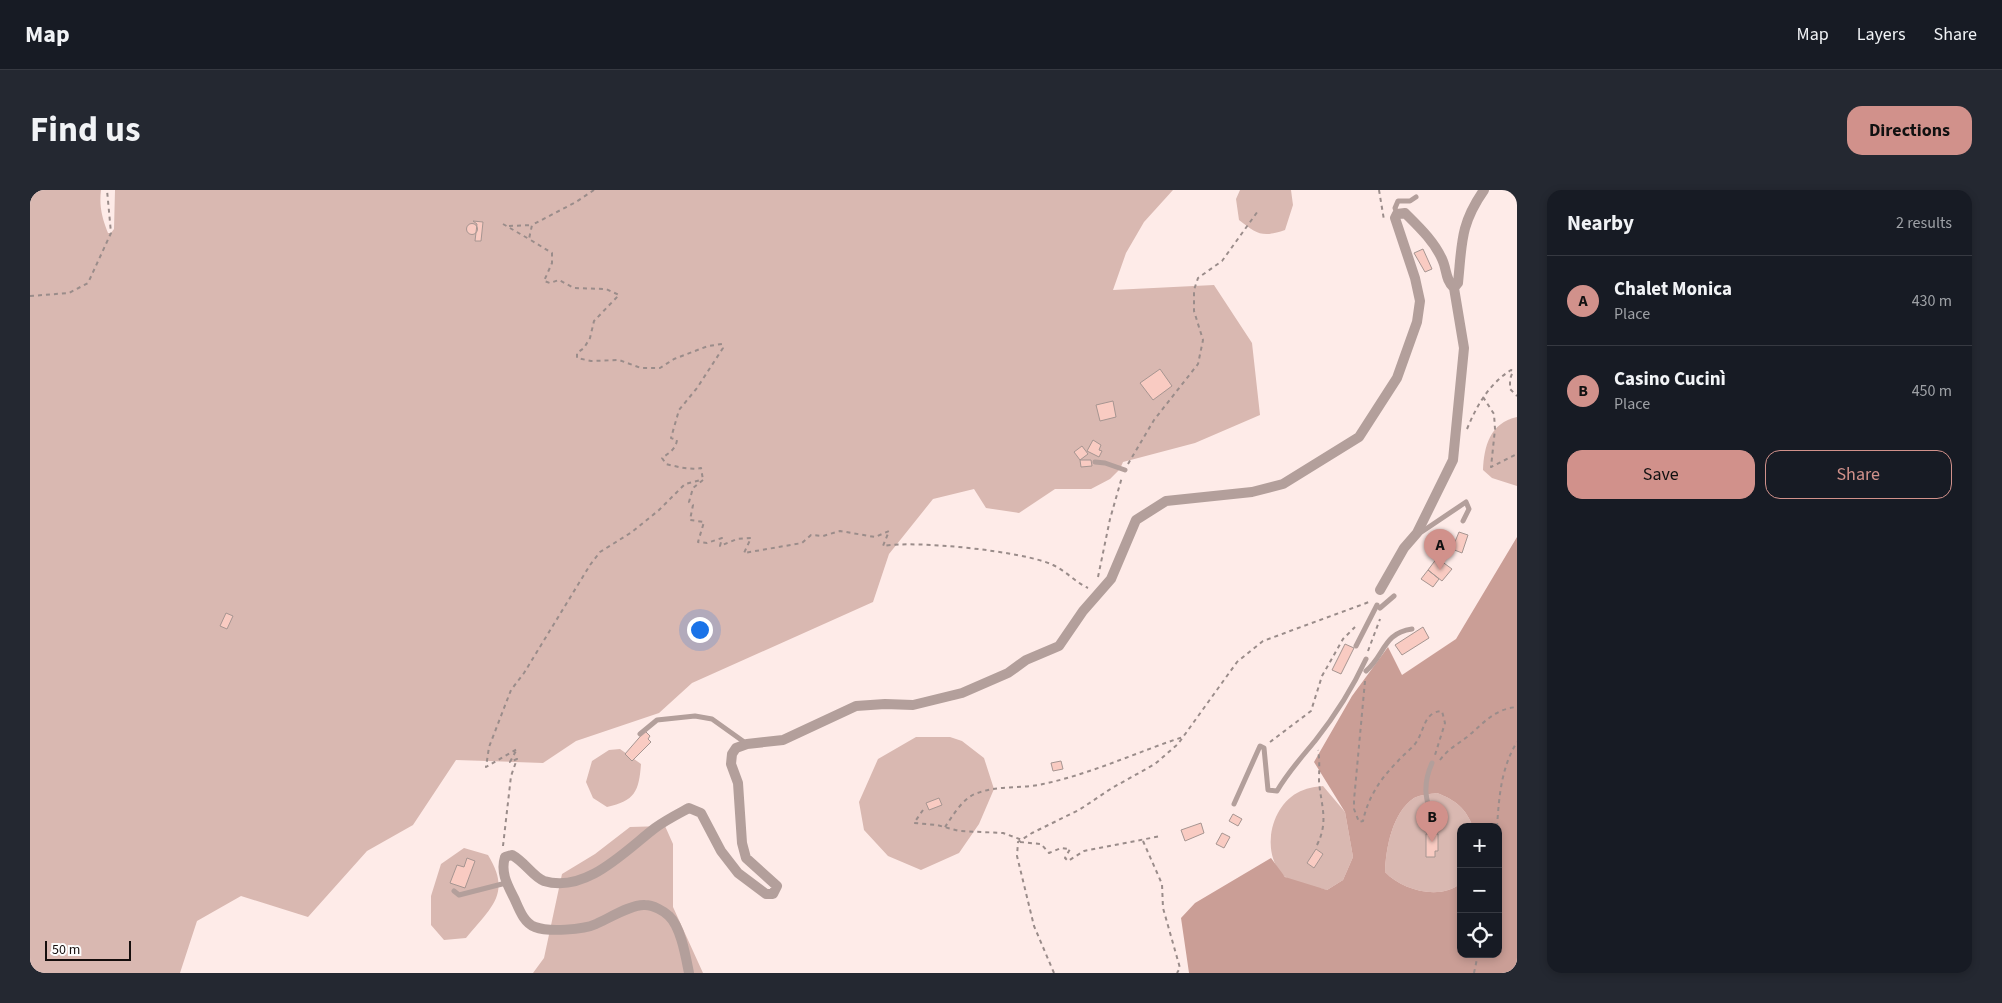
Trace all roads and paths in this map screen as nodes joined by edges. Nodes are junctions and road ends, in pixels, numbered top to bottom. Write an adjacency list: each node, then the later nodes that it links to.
1 (107, 190): 12 (path)
2 (594, 190): 8 (path)
3 (1484, 190): 11 (street)
4 (1416, 197): 6 (lane)
5 (1258, 211): 18 (path)
6 (1397, 214): 11 (street); 39 (street)
7 (503, 224): 9 (path)
8 (532, 225): 9 (path); 10 (path)
9 (507, 226): 10 (path)
10 (529, 239): 19 (path)
11 (1454, 288): 21 (street)
12 (30, 296)
13 (1482, 396): 14 (path); 15 (path); 16 (path)
14 (1517, 396)
15 (1467, 431)
16 (1517, 454)
17 (1094, 462): 18 (lane)
18 (1125, 470): 22 (path)
19 (704, 480): 23 (path); 51 (path)
20 (1463, 520): 21 (lane)
21 (1415, 535): 24 (street)
22 (1095, 583)
23 (1092, 590)
24 (1380, 590)
25 (1394, 596): 27 (lane)
26 (1371, 601): 35 (path)
27 (1378, 606): 30 (lane); 31 (path)
28 (1357, 625): 36 (path)
29 (1412, 629): 32 (lane)
30 (1356, 646)
31 (1366, 659): 37 (lane)
32 (1366, 671): 40 (path)
33 (1517, 706): 40 (path)
34 (640, 734): 39 (lane)
35 (1183, 737): 44 (path); 47 (path)
36 (1278, 738)
37 (1316, 740): 41 (lane); 50 (path)
38 (1517, 742): 43 (path)
39 (747, 744): 52 (street)
40 (1432, 764): 45 (lane)
41 (1234, 804)
42 (923, 810): 44 (path)
43 (1497, 823)
44 (944, 827): 47 (path)
45 (1436, 830)
46 (1161, 836): 48 (path)
47 (1022, 840): 49 (path)
48 (1143, 841): 49 (path); 57 (path)
49 (1018, 842): 56 (path)
50 (1317, 846)
51 (503, 848)
52 (506, 883): 53 (lane); 55 (street)
53 (454, 891)
54 (1477, 958): 58 (path)
55 (689, 973)
56 (1054, 973)
57 (1177, 973)
58 (1474, 973)

